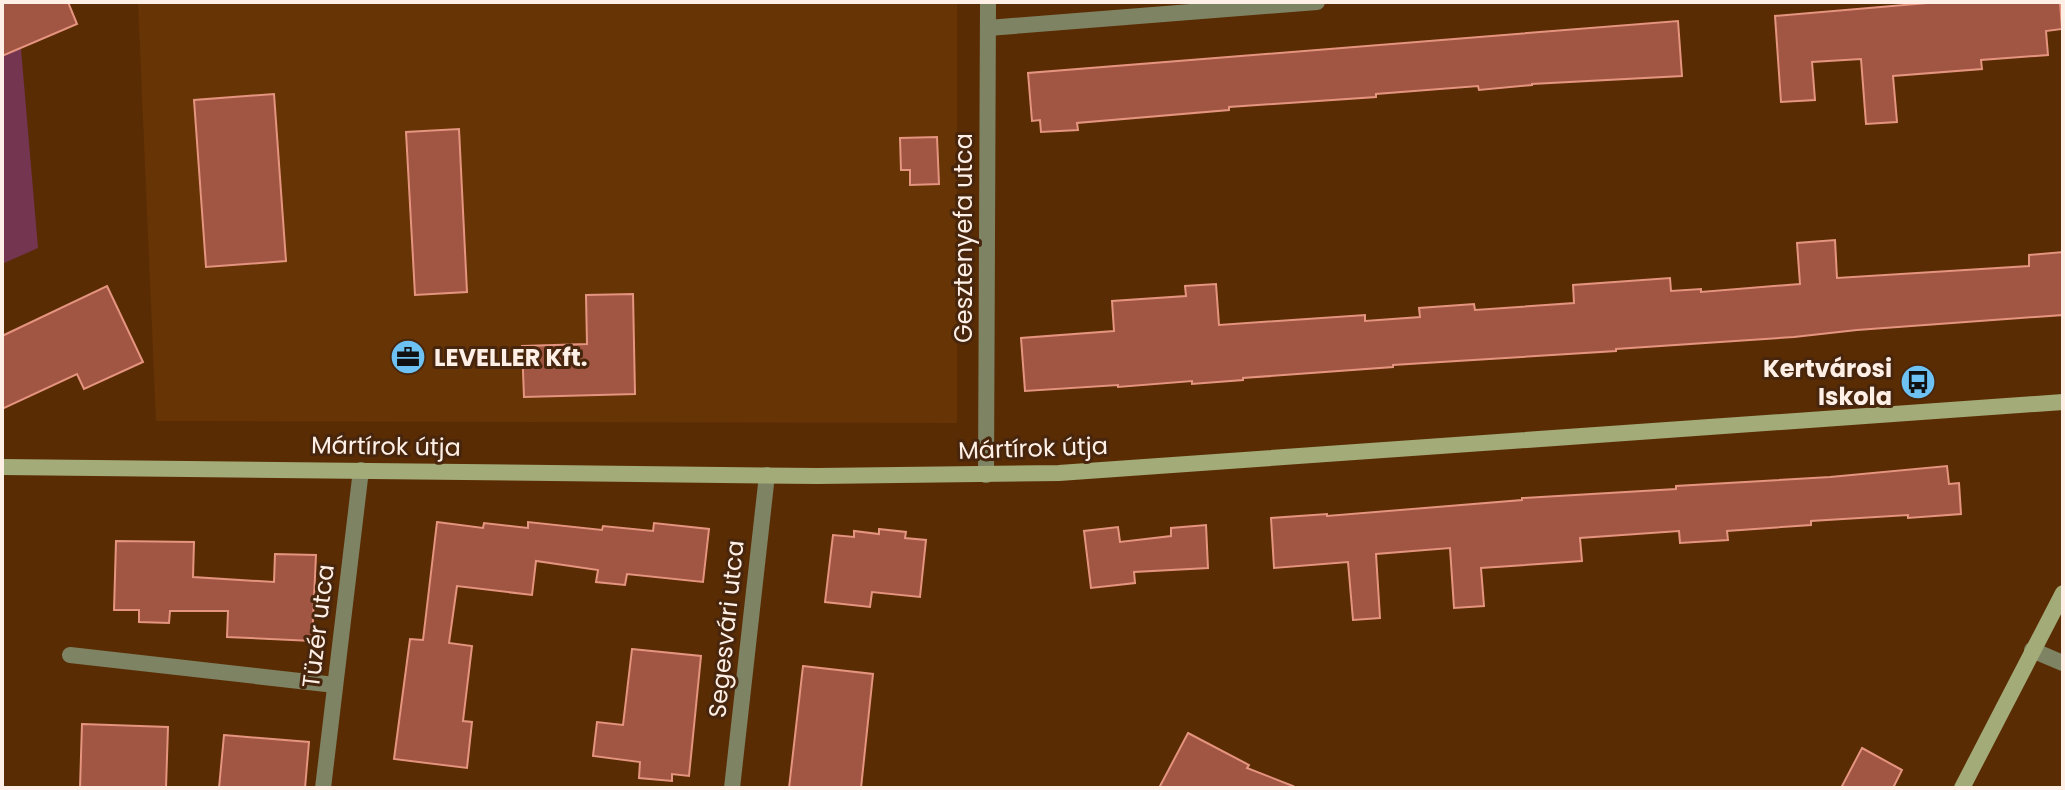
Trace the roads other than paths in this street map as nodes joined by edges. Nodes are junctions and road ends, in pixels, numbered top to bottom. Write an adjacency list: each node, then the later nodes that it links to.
1 (988, 2): 3 (street, Gesztenyefa utca)
2 (1317, 2): 3 (street)
3 (988, 28): 8 (street, Gesztenyefa utca)
4 (2063, 402): 8 (street, Mártírok útja)
5 (2, 467): 6 (street, Mártírok útja)
6 (361, 470): 7 (street, Mártírok útja); 13 (street, Tüzér utca)
7 (767, 475): 8 (street, Mártírok útja); 15 (street, Segesvári utca)
8 (986, 475)
9 (2063, 593): 10 (street)
10 (2032, 650): 12 (street); 16 (street)
11 (70, 655): 13 (street)
12 (2063, 663)
13 (335, 685): 14 (street, Tüzér utca)
14 (323, 788)
15 (732, 788)
16 (1962, 788)

